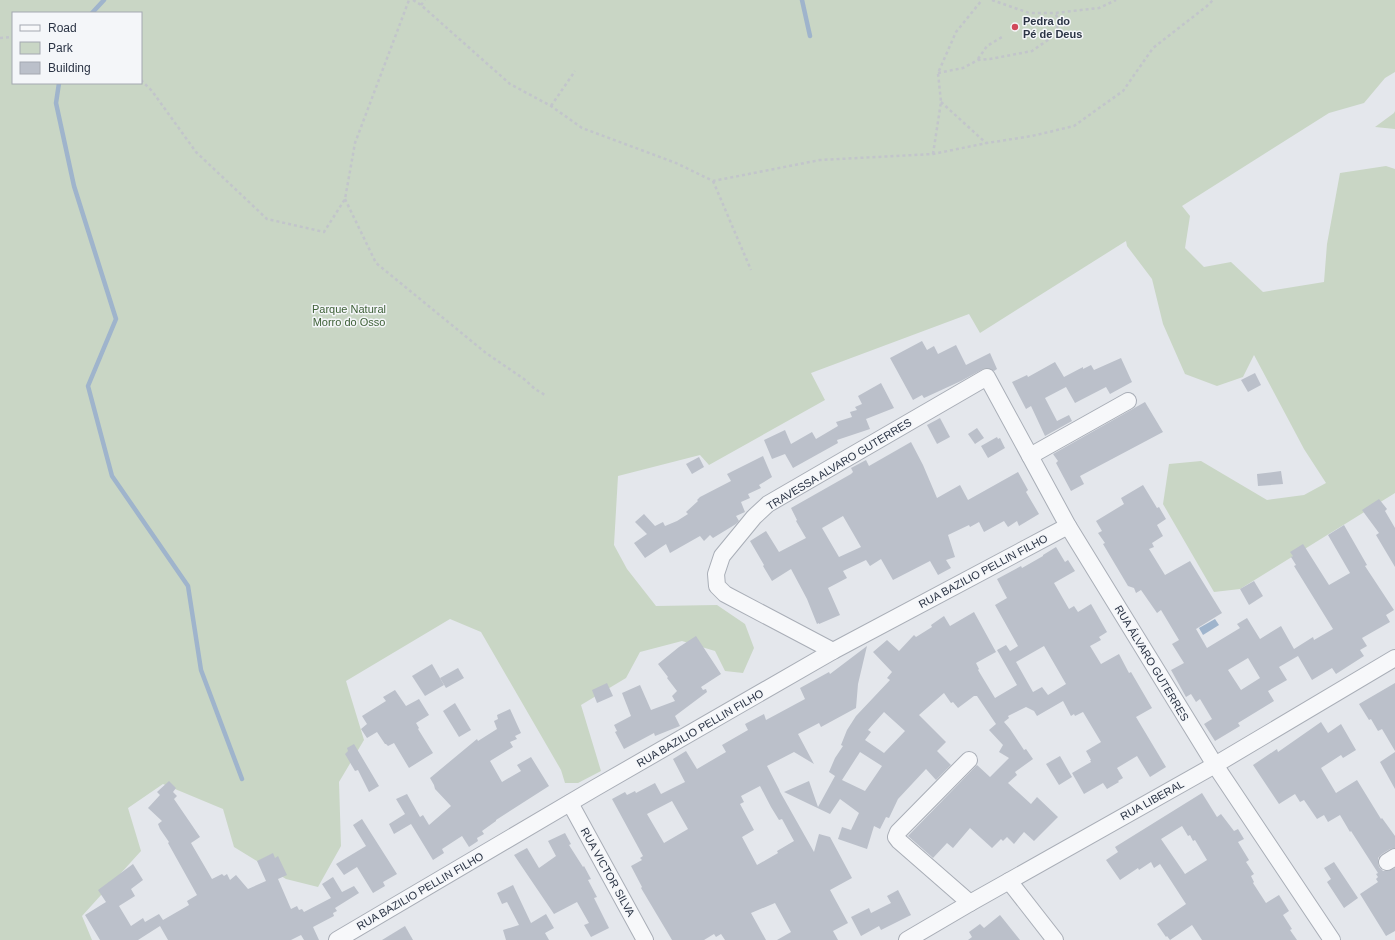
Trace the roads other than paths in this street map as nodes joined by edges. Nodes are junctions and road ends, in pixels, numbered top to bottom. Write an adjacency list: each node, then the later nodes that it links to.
1 (987, 377): 3 (street, RUA ÁLVARO GUTERRES); 5 (street, TRAVESSA ALVARO GUTERRES)
2 (1128, 401): 3 (street)
3 (1030, 456): 4 (street, RUA ÁLVARO GUTERRES)
4 (1068, 526): 5 (street, RUA BAZILIO PELLIN FILHO); 8 (street, RUA ÁLVARO GUTERRES)
5 (833, 651): 9 (street, RUA BAZILIO PELLIN FILHO)
6 (1395, 658): 8 (street, RUA LIBERAL)
7 (969, 760): 11 (street)
8 (1215, 765): 10 (street, RUA LIBERAL); 16 (street, RUA ÁLVARO GUTERRES)
9 (570, 803): 12 (street, RUA BAZILIO PELLIN FILHO); 13 (street, RUA VICTOR SILVA)
10 (1009, 881): 11 (street, RUA LIBERAL); 15 (street)
11 (970, 903): 14 (street, RUA LIBERAL)
12 (337, 940)
13 (645, 940)
14 (908, 940)
15 (1055, 940)
16 (1332, 940)

